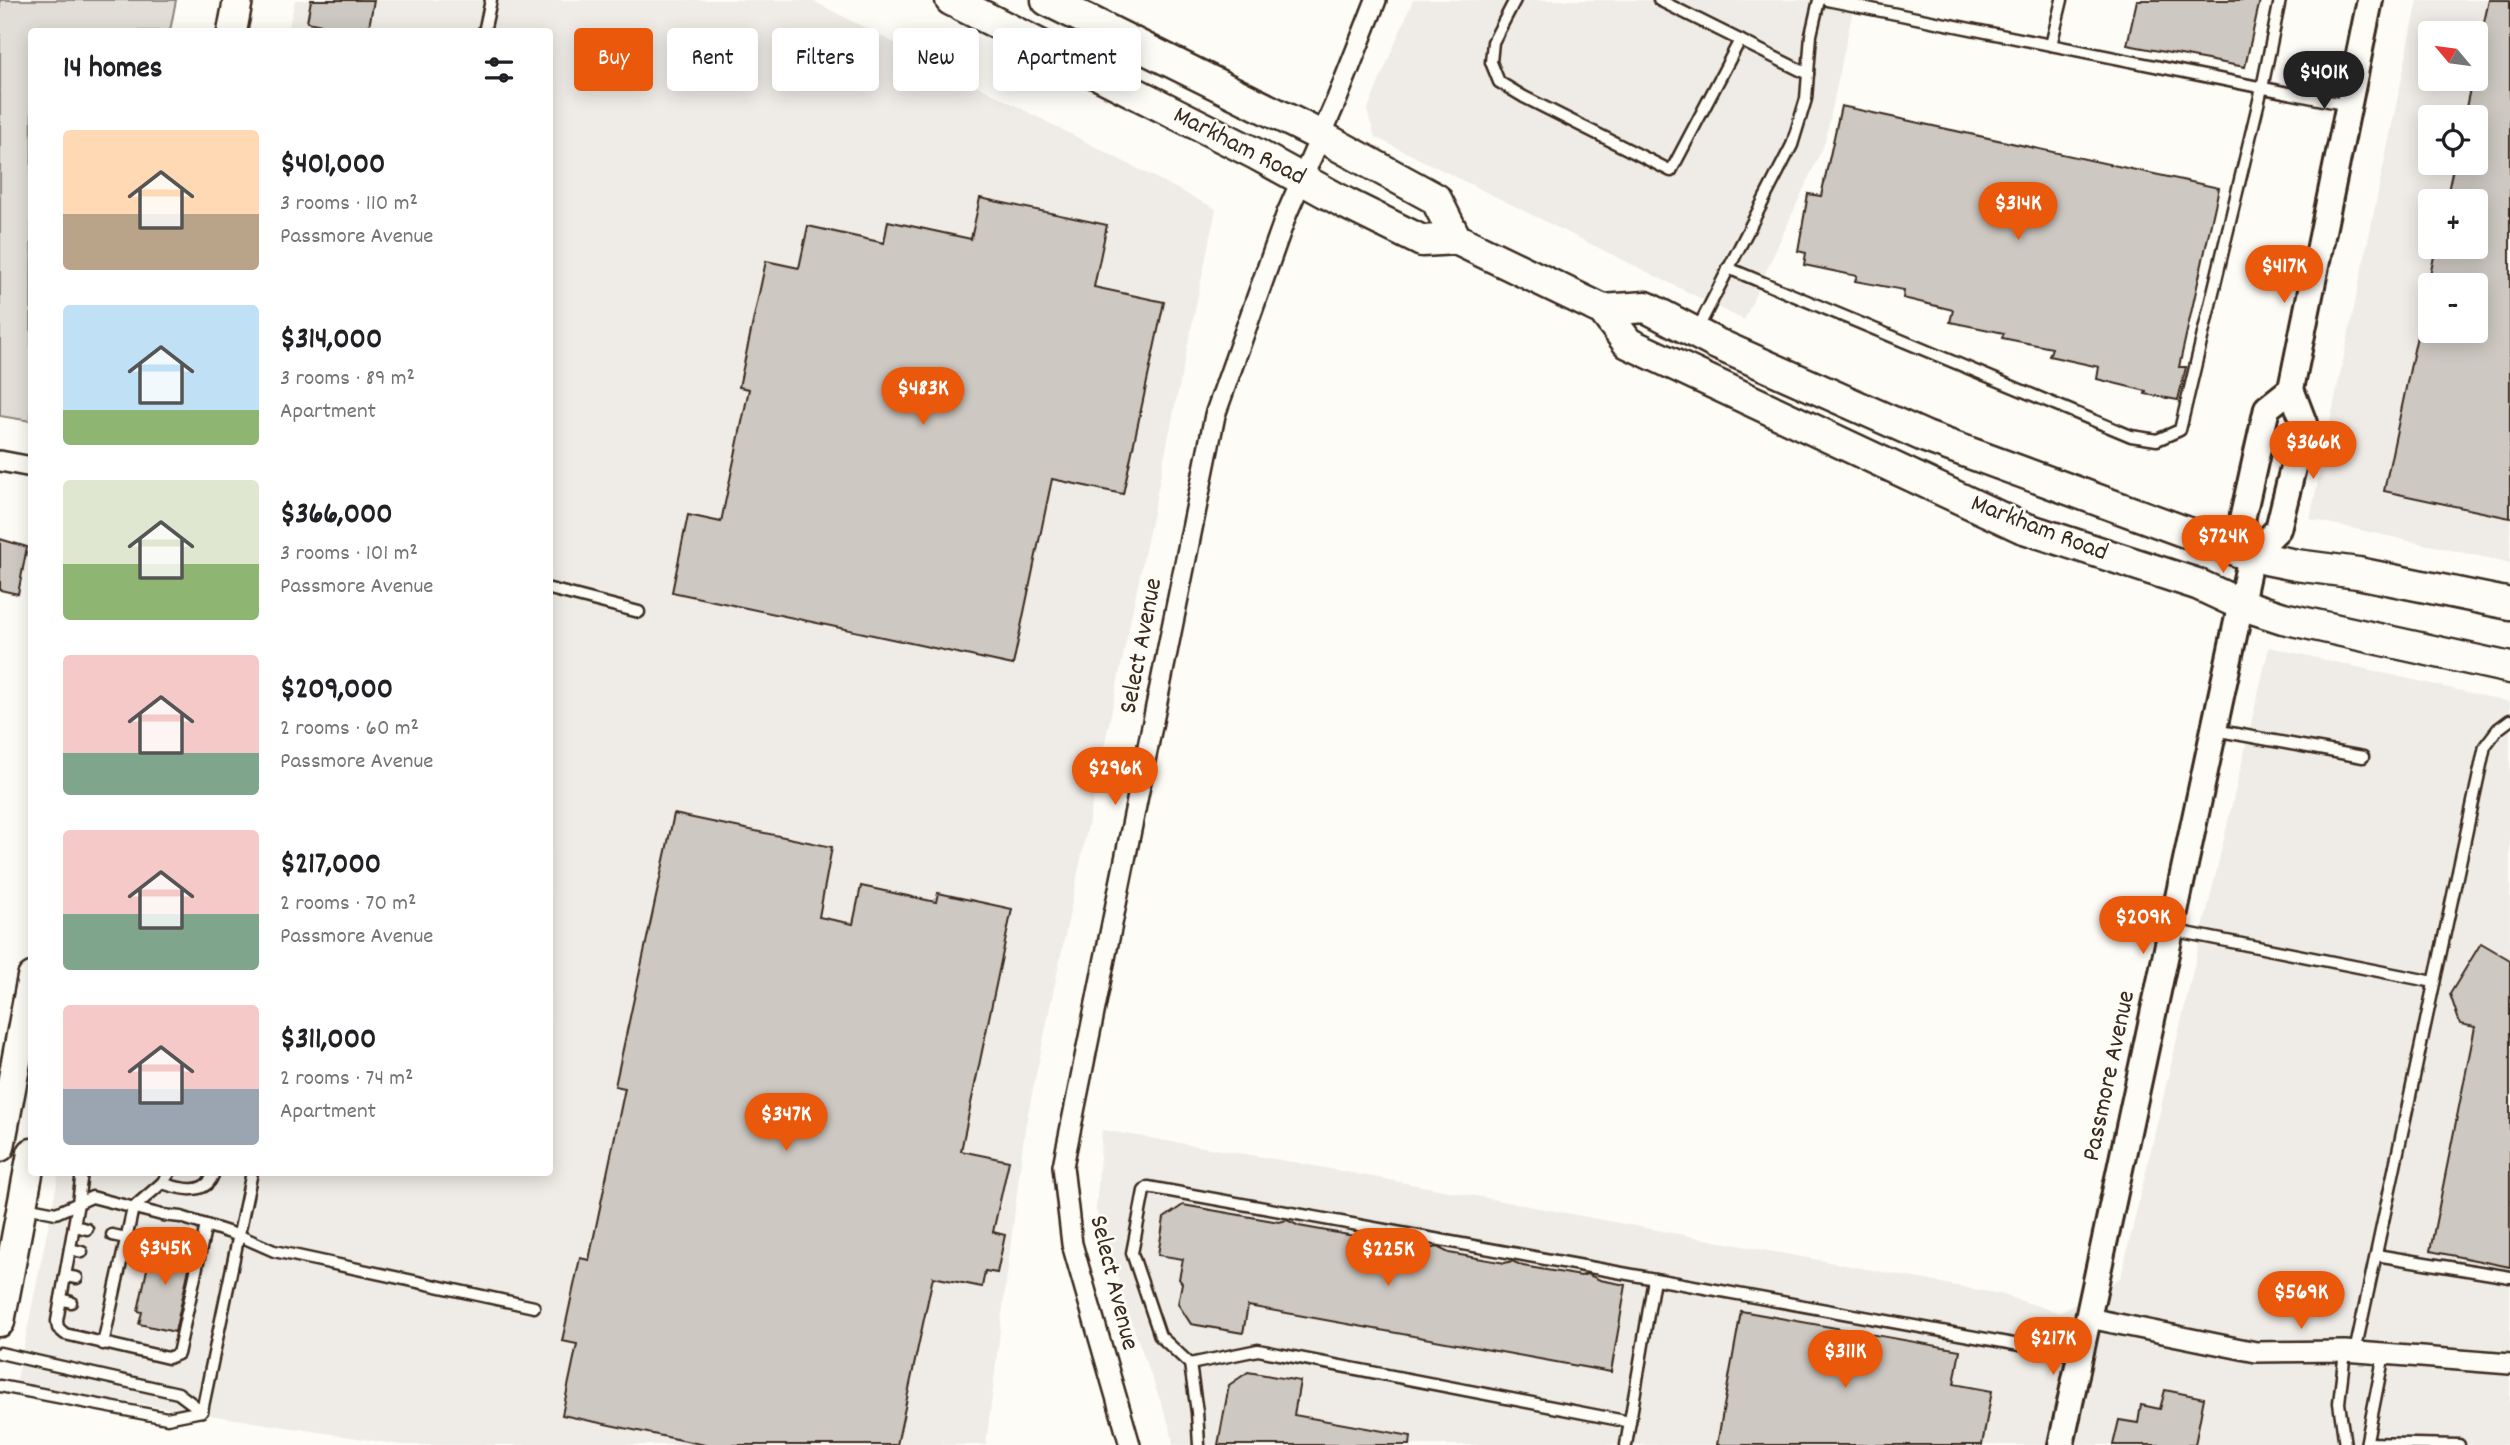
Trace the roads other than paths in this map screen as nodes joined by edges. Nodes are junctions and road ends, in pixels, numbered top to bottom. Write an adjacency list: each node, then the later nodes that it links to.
1 (238, 0): 13 (main road)
2 (491, 0): 14 (lane)
3 (951, 0): 21 (main road, Markham Road)
4 (1047, 0): 20 (main road, Markham Road)
5 (1376, 0): 20 (street, Select Avenue)
6 (1514, 0): 15 (lane)
7 (1659, 0): 15 (lane)
8 (1819, 0): 17 (lane)
9 (1827, 0): 16 (lane)
10 (2062, 0): 16 (lane)
11 (2280, 0): 18 (lane)
12 (2370, 0): 19 (street)
13 (233, 28)
14 (485, 28)
15 (1740, 40): 17 (lane)
16 (2051, 45): 18 (lane)
17 (1808, 74): 23 (lane)
18 (2262, 88): 19 (lane); 23 (lane)
19 (2348, 105): 26 (street)
20 (1320, 135): 21 (street, Select Avenue); 22 (main road, Markham Road)
21 (1301, 178): 22 (main road, Markham Road); 84 (street, Select Avenue)
22 (1456, 239): 24 (main road, Markham Road)
23 (1728, 268): 25 (lane)
24 (1602, 310): 25 (main road, Markham Road); 31 (main road, Markham Road)
25 (1695, 333): 29 (main road, Markham Road)
26 (2291, 389): 29 (street, Passmore Avenue); 29 (street)
27 (0, 461): 28 (street)
28 (28, 466)
29 (2251, 556): 31 (street, Passmore Avenue); 32 (main road, Markham Road)
30 (553, 590): 33 (lane)
31 (2240, 604): 34 (main road, Markham Road); 36 (street, Passmore Avenue)
32 (2510, 604)
33 (639, 612)
34 (2510, 668)
35 (2510, 720): 39 (lane)
36 (2214, 730): 37 (lane); 38 (street, Passmore Avenue)
37 (2363, 757)
38 (2171, 930): 39 (lane); 71 (street, Passmore Avenue)
39 (2434, 982): 59 (lane)
40 (28, 998): 41 (main road)
41 (0, 1147)
42 (28, 1174): 49 (main road)
43 (81, 1176): 48 (lane)
44 (167, 1176): 47 (lane)
45 (213, 1176): 47 (lane)
46 (250, 1176): 55 (lane)
47 (162, 1183): 50 (lane)
48 (78, 1203): 49 (lane); 50 (lane); 52 (lane)
49 (22, 1206): 72 (main road)
50 (133, 1208): 51 (lane); 56 (lane)
51 (206, 1225): 55 (lane); 73 (lane)
52 (74, 1226): 53 (lane); 57 (lane)
53 (87, 1229)
54 (112, 1235): 56 (lane)
55 (240, 1236): 68 (lane); 81 (lane)
56 (126, 1238): 61 (lane)
57 (70, 1249): 58 (lane); 62 (lane)
58 (82, 1252)
59 (2376, 1255): 63 (lane); 74 (lane)
60 (107, 1258): 61 (lane)
61 (121, 1261): 67 (lane)
62 (65, 1276): 64 (lane); 73 (lane)
63 (2510, 1277)
64 (76, 1278)
65 (1654, 1279): 77 (lane); 78 (lane); 82 (lane)
66 (102, 1285): 67 (lane)
67 (115, 1288): 70 (lane)
68 (534, 1307)
69 (96, 1309): 70 (lane)
70 (109, 1312): 73 (lane)
71 (2090, 1318): 74 (street); 77 (street, Passmore Avenue)
72 (0, 1322)
73 (103, 1343)
74 (2350, 1351): 76 (street); 88 (lane)
75 (0, 1353): 81 (lane)
76 (2384, 1354): 79 (street); 83 (lane)
77 (2081, 1356): 87 (street, Passmore Avenue)
78 (1190, 1364): 82 (lane); 85 (lane)
79 (2510, 1364)
80 (0, 1386): 81 (lane)
81 (202, 1411)
82 (1630, 1422): 86 (lane)
83 (2367, 1444): 89 (lane)
84 (1130, 1445)
85 (1199, 1445)
86 (1626, 1445)
87 (2061, 1445)
88 (2345, 1445)
89 (2459, 1445)

